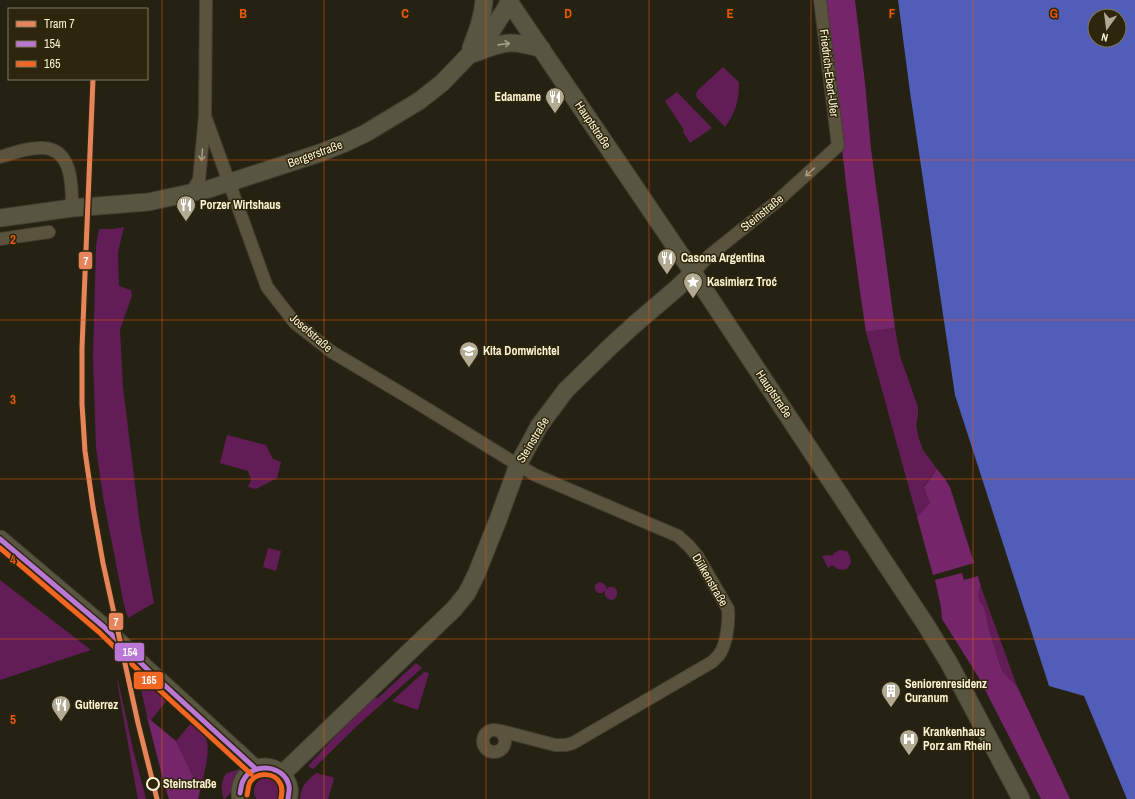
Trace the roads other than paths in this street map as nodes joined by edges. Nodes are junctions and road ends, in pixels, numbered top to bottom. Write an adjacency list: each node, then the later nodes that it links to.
1 (206, 0): 7 (street, Josefstraße)
2 (484, 0): 6 (main road)
3 (820, 0): 8 (street, Friedrich-Ebert-Ufer)
4 (509, 1): 5 (main road, Hauptstraße); 6 (main road, Bergerstraße)
5 (542, 49): 6 (main road, one-way to 5); 16 (main road, Hauptstraße)
6 (468, 56): 10 (main road, Bergerstraße)
7 (205, 116): 10 (street, Josefstraße); 11 (street, Josefstraße, one-way to 11)
8 (838, 146): 16 (street, Steinstraße, one-way to 16)
9 (0, 157): 12 (street)
10 (230, 183): 11 (main road, Bergerstraße); 17 (street, Josefstraße)
11 (191, 193): 12 (main road, Bergerstraße)
12 (72, 208): 13 (main road, Bergerstraße)
13 (0, 218)
14 (49, 232): 15 (street)
15 (0, 239)
16 (693, 273): 17 (main road, Steinstraße); 24 (main road, Hauptstraße)
17 (518, 465): 19 (street, Dülkenstraße); 21 (main road, Steinstraße)
18 (0, 539): 20 (main road)
19 (501, 731)
20 (256, 769): 21 (main road); 22 (main road)
21 (282, 774): 23 (main road)
22 (237, 796)
23 (288, 799)
24 (1021, 799)

